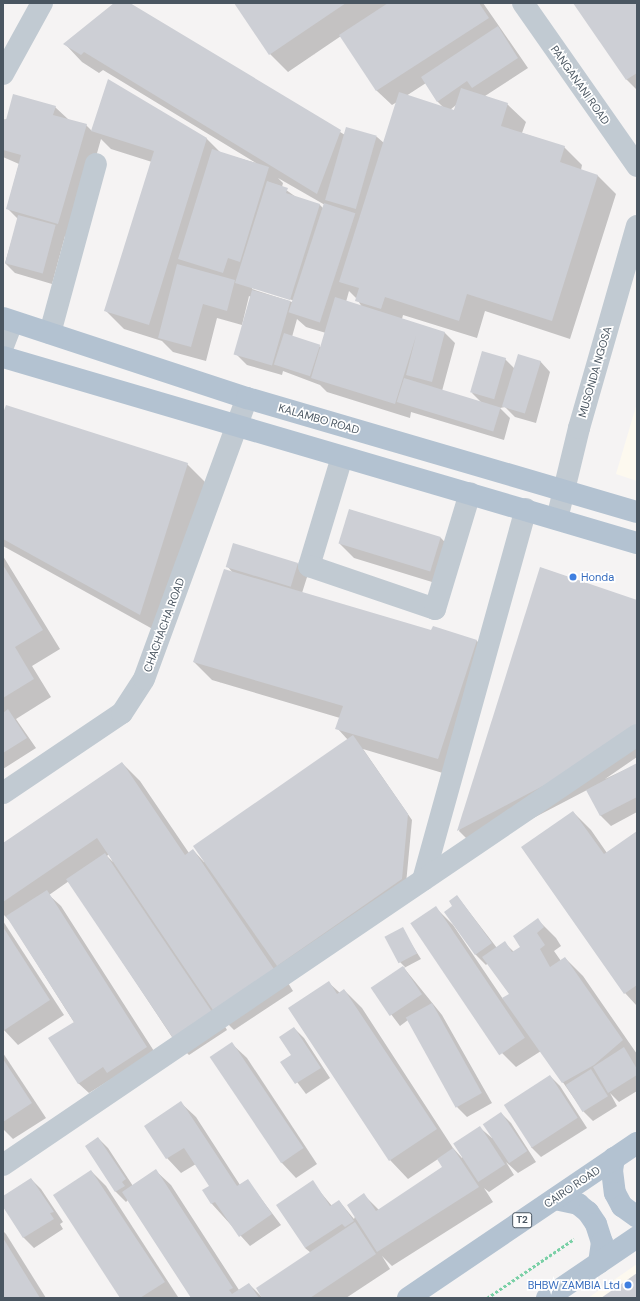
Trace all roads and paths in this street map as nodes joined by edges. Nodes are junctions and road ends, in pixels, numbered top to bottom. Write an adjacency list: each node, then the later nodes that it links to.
1 (42, 3): 3 (street)
2 (523, 3): 5 (street, PANGANANI ROAD)
3 (3, 74)
4 (96, 164): 8 (street)
5 (637, 166)
6 (637, 226): 14 (street, MUSONDA NGOSA)
7 (7, 320): 8 (main road, KALAMBO ROAD); 9 (street)
8 (50, 333): 11 (main road, KALAMBO ROAD)
9 (3, 346)
10 (3, 357): 12 (main road)
11 (247, 398): 12 (street, CHACHACHA ROAD); 14 (main road, KALAMBO ROAD)
12 (236, 427): 13 (main road); 21 (street, CHACHACHA ROAD)
13 (342, 457): 15 (main road); 15 (street)
14 (563, 490): 17 (main road, KALAMBO ROAD); 18 (street, MUSONDA NGOSA)
15 (470, 493): 16 (main road)
16 (526, 509): 18 (main road); 22 (street)
17 (637, 512)
18 (557, 519): 19 (main road)
19 (637, 543)
20 (637, 735): 22 (street)
21 (3, 793)
22 (423, 880): 25 (street)
23 (637, 1143): 24 (main road, CAIRO ROAD / T2)
24 (614, 1158): 26 (main road, CAIRO ROAD / T2); 27 (main road)
25 (3, 1165)
26 (555, 1198): 28 (main road); 31 (main road, CAIRO ROAD / T2)
27 (637, 1217)
28 (596, 1224): 30 (main road); 32 (path)
29 (637, 1237): 30 (main road)
30 (599, 1263): 33 (main road)
31 (408, 1298)
32 (487, 1298)
33 (547, 1298)

